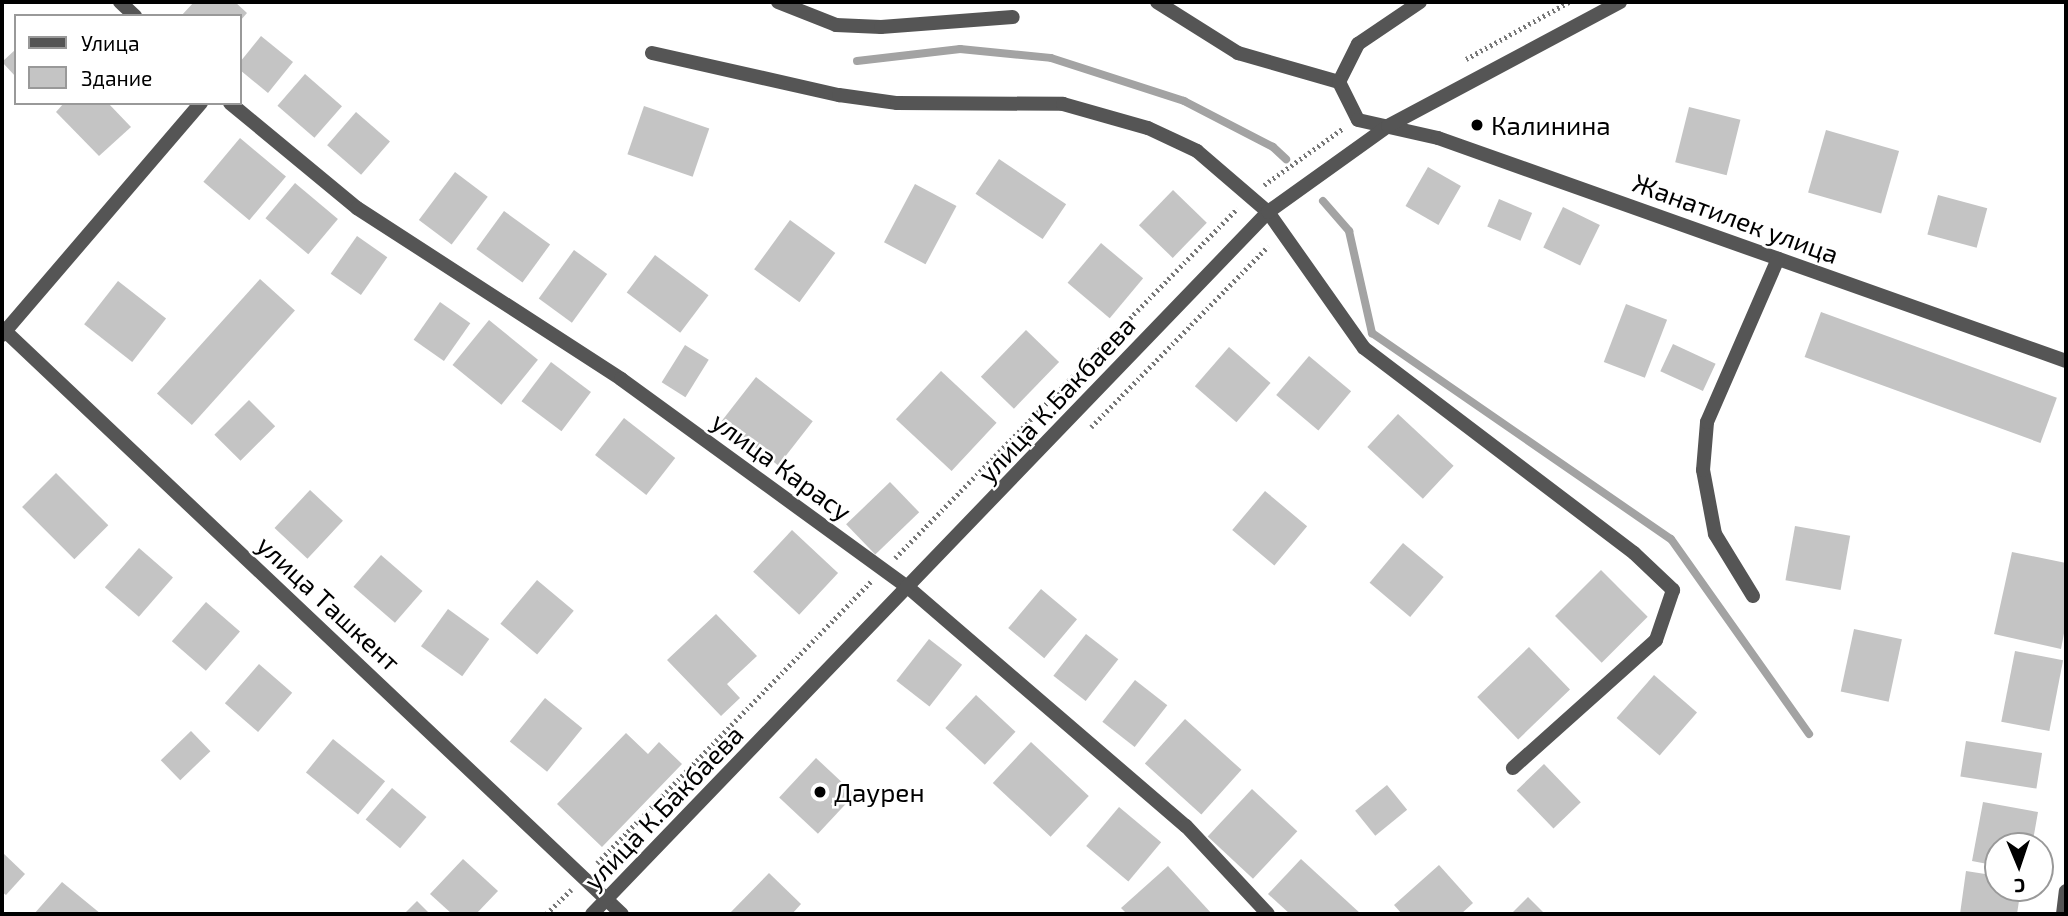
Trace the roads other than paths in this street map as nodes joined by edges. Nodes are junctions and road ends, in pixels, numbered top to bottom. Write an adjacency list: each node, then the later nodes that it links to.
1 (120, 2): 6 (street)
2 (778, 2): 7 (street)
3 (1157, 2): 9 (street)
4 (1420, 2): 9 (street)
5 (1620, 2): 12 (street, улица К.Бакбаева)
6 (133, 14)
7 (1013, 17)
8 (652, 53): 13 (street)
9 (1339, 82): 12 (street, Жанатилек улица)
10 (199, 105): 15 (street)
11 (232, 105): 17 (street, улица Карасу)
12 (1388, 127): 13 (street, улица К.Бакбаева); 14 (street, Жанатилек улица)
13 (1268, 212): 17 (street, улица К.Бакбаева); 19 (street)
14 (1778, 259): 16 (street, Жанатилек улица); 18 (street)
15 (3, 331): 21 (street, улица Ташкент)
16 (2066, 361)
17 (910, 589): 21 (street, улица К.Бакбаева); 24 (street, улица Карасу)
18 (1753, 596)
19 (1513, 768)
20 (2066, 891): 25 (street)
21 (607, 899): 22 (street, улица К.Бакбаева); 23 (street, улица Ташкент)
22 (592, 914)
23 (622, 914)
24 (1268, 914)
25 (2063, 914)

